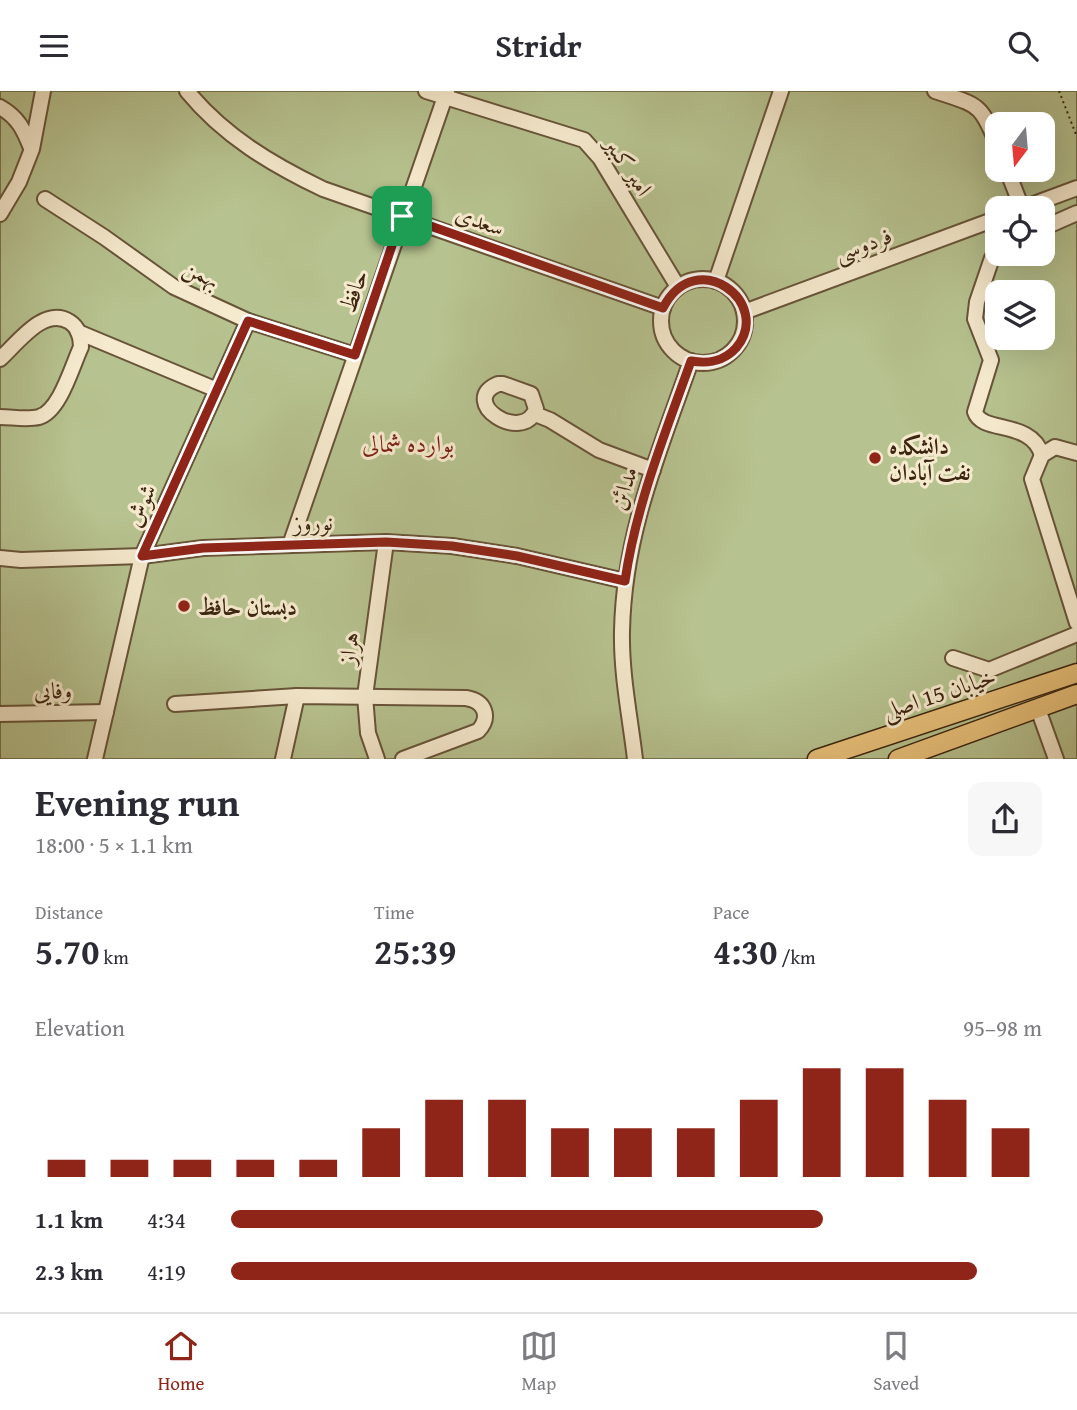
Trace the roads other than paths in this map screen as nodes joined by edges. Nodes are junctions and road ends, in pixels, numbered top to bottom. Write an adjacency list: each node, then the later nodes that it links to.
1 (43, 91): 9 (street)
2 (187, 91): 15 (street, سعدی)
3 (426, 91): 6 (street, امیر کبیر)
4 (781, 91): 19 (street)
5 (935, 91): 8 (street)
6 (446, 94): 15 (street, حافظ); 20 (street, امیر کبیر)
7 (0, 107): 9 (street)
8 (985, 116)
9 (32, 149): 14 (street)
10 (1077, 188): 11 (street)
11 (1055, 196)
12 (45, 199): 23 (street, بهمن)
13 (1077, 213): 16 (street)
14 (0, 214)
15 (402, 216): 21 (street, سعدی); 25 (street, حافظ)
16 (1055, 222)
17 (985, 223): 22 (street, فردوسی)
18 (989, 266): 32 (street)
19 (716, 281): 20 (street); 22 (street)
20 (678, 287): 21 (street)
21 (663, 308): 27 (street)
22 (744, 312): 27 (street)
23 (248, 321): 25 (street, بهمن); 28 (street, شوش)
24 (78, 332): 26 (street); 28 (street); 30 (street)
25 (355, 355): 35 (street, حافظ)
26 (0, 359)
27 (691, 361): 33 (street, مدائن)
28 (217, 390): 36 (street, شوش)
29 (535, 414): 33 (street)
30 (0, 417)
31 (1077, 453): 32 (street)
32 (1042, 455): 39 (street)
33 (653, 470): 38 (street, مدائن)
34 (386, 542): 35 (street, نوروز); 38 (street, نوروز); 45 (street, هراز)
35 (290, 545): 36 (street, نوروز)
36 (142, 556): 37 (street, نوروز); 48 (street, شوش)
37 (0, 558)
38 (625, 581): 55 (street, مدائن)
39 (1077, 623)
40 (1077, 634): 41 (street)
41 (953, 659)
42 (1077, 674): 56 (main road, خیابان 15 اصلی)
43 (1077, 694): 47 (main road)
44 (297, 696): 45 (street); 46 (street); 52 (street)
45 (365, 696): 53 (street, هراز); 54 (street)
46 (175, 704)
47 (1038, 709): 50 (main road); 57 (street)
48 (106, 712): 49 (street, وفایی); 51 (street, شوش)
49 (0, 714)
50 (909, 757)
51 (96, 759)
52 (283, 759)
53 (377, 759)
54 (403, 759)
55 (635, 759)
56 (818, 759)
57 (1056, 759)

